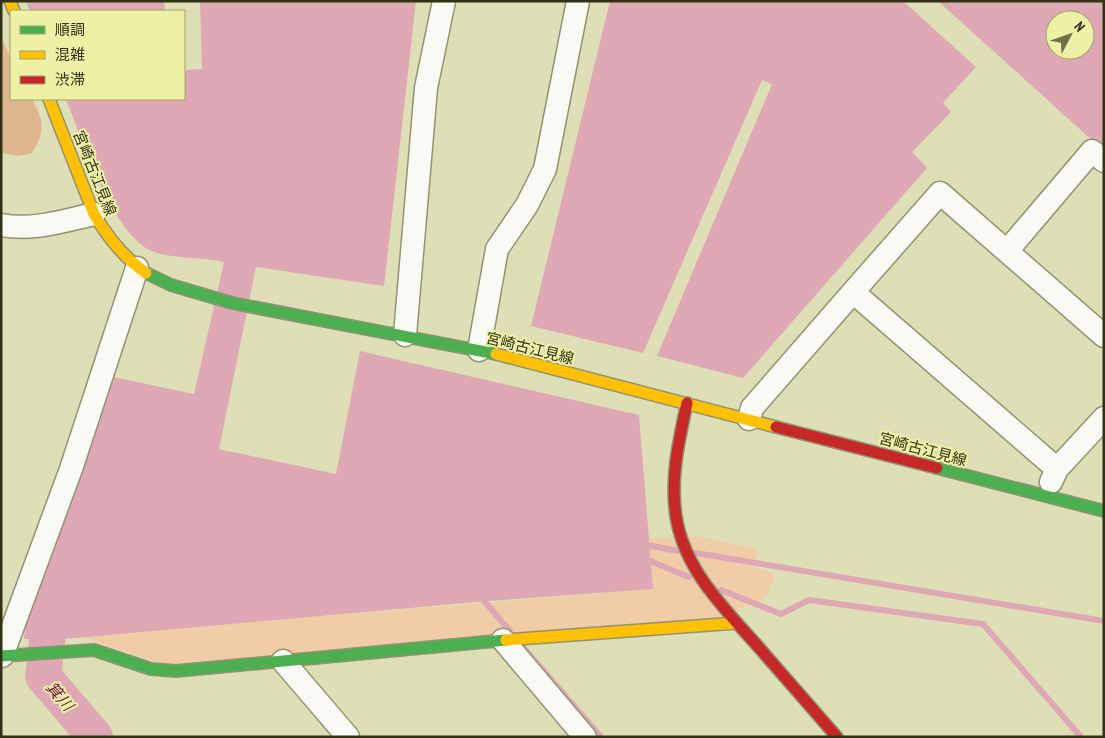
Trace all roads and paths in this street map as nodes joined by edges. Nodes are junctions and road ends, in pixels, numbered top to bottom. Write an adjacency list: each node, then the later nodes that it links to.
1 (444, 1): 10 (street)
2 (578, 1): 12 (street)
3 (49, 100): 5 (main road, 宮崎古江見線)
4 (1104, 161): 7 (street)
5 (94, 214): 6 (street); 8 (main road, 宮崎古江見線)
6 (1, 225)
7 (1007, 251): 9 (street); 11 (street)
8 (137, 268): 10 (main road, 宮崎古江見線); 21 (street)
9 (853, 292): 15 (street); 16 (street)
10 (405, 335): 12 (main road, 宮崎古江見線)
11 (1104, 336)
12 (479, 350): 13 (main road, 宮崎古江見線)
13 (687, 403): 15 (main road, 宮崎古江見線); 19 (main road)
14 (1104, 418): 16 (street)
15 (749, 419): 17 (main road, 宮崎古江見線)
16 (1058, 469): 17 (street)
17 (1048, 498): 18 (main road, 宮崎古江見線)
18 (1104, 512)
19 (737, 623): 20 (main road); 25 (main road)
20 (503, 640): 22 (main road); 24 (street)
21 (6, 655): 22 (main road)
22 (283, 662): 23 (street)
23 (348, 737)
24 (585, 737)
25 (837, 737)

